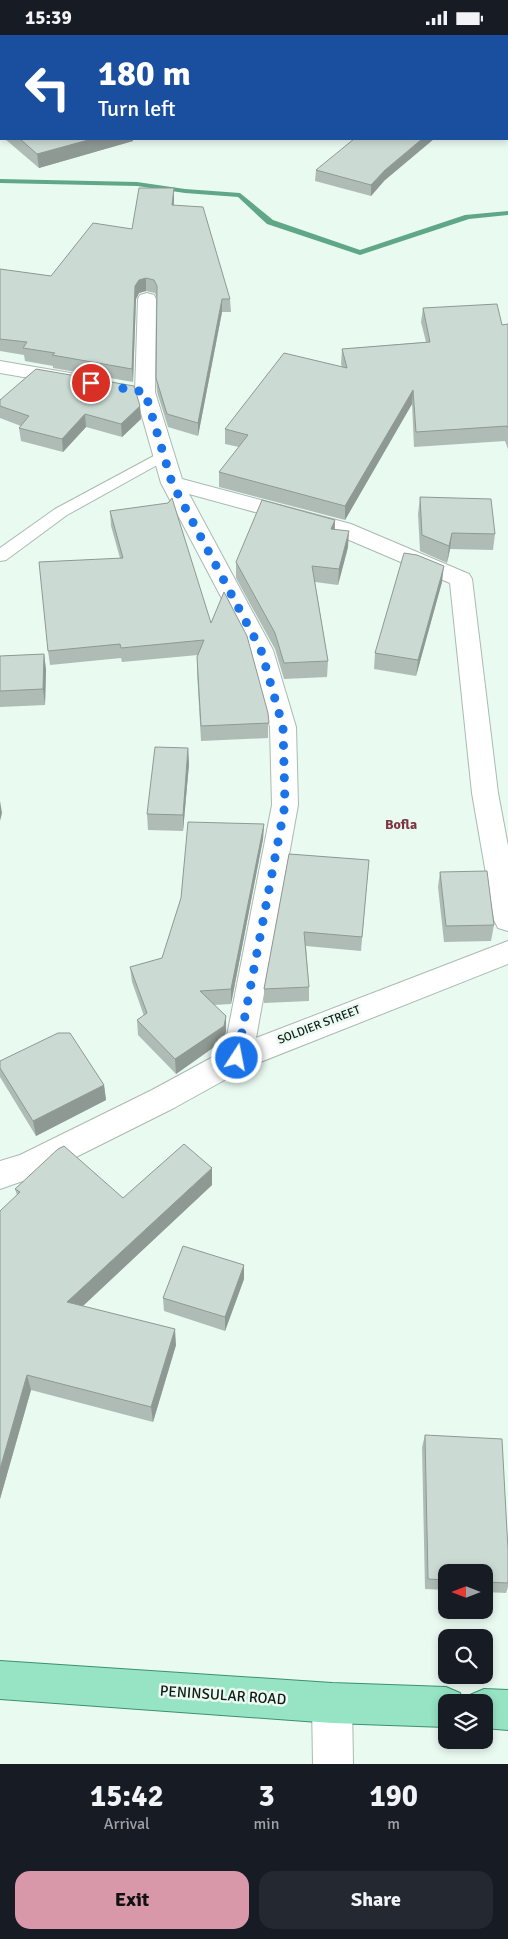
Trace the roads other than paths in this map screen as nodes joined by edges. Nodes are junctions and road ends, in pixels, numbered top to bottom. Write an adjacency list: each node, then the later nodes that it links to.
1 (147, 299): 4 (street)
2 (0, 367): 3 (street)
3 (87, 382)
4 (163, 456): 5 (street); 6 (lane)
5 (172, 483): 7 (street); 9 (street)
6 (0, 556)
7 (508, 920)
8 (508, 952): 9 (street, SOLDIER STREET)
9 (237, 1058): 10 (street, SOLDIER STREET)
10 (0, 1175)
11 (0, 1680): 12 (main road, PENINSULAR ROAD)
12 (332, 1703): 13 (main road, PENINSULAR ROAD); 16 (street)
13 (438, 1707)
14 (493, 1709): 15 (main road)
15 (508, 1710)
16 (333, 1764)

